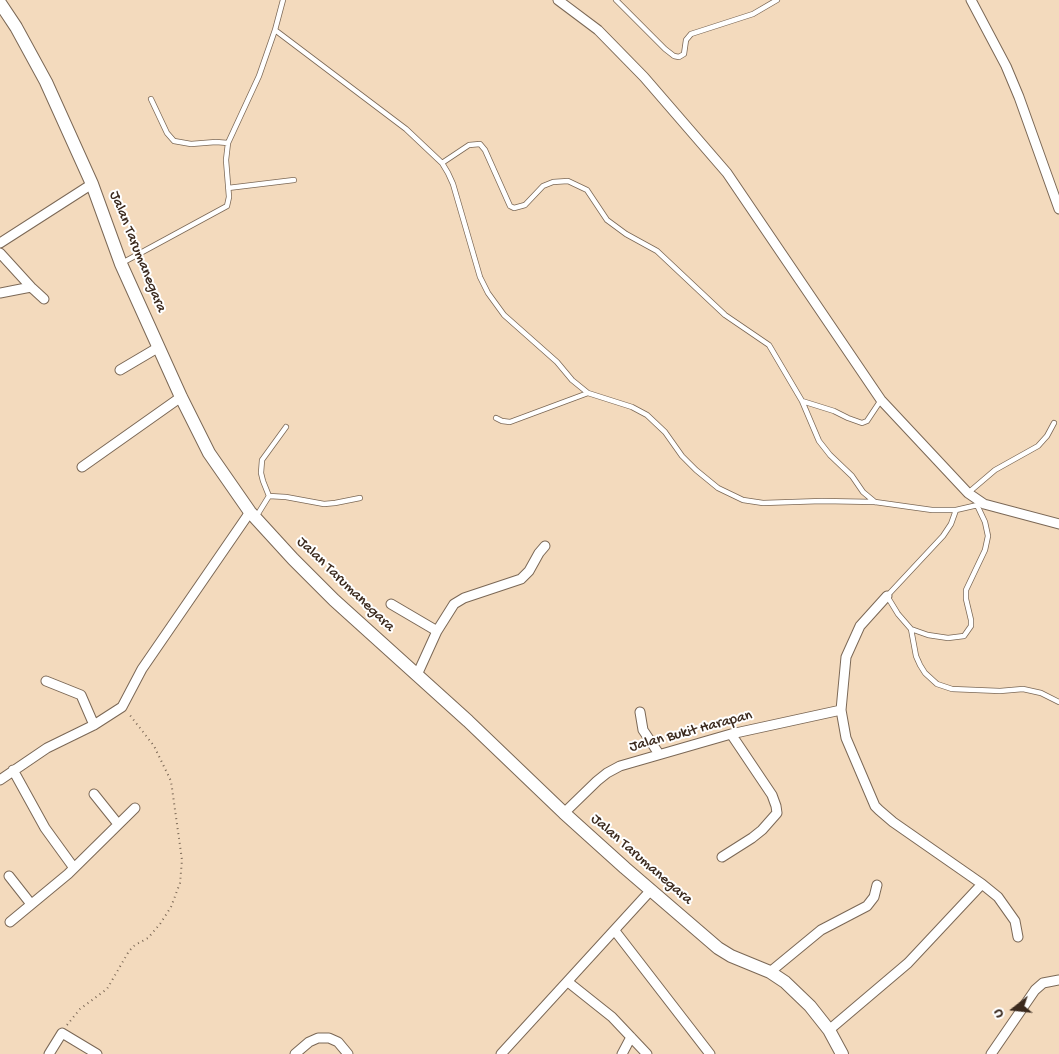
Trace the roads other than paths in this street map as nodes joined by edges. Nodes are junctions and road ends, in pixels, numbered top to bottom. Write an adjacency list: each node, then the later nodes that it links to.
1 (283, 0): 7 (lane)
2 (558, 0): 25 (street)
3 (616, 0): 4 (lane)
4 (777, 0)
5 (971, 0): 14 (street)
6 (0, 3): 12 (street, Jalan Tarumanegara)
7 (276, 30): 9 (lane); 10 (lane)
8 (151, 99): 9 (lane)
9 (228, 142): 13 (lane)
10 (442, 163): 23 (lane); 26 (lane)
11 (294, 180): 13 (lane)
12 (92, 184): 15 (street); 17 (street, Jalan Tarumanegara)
13 (228, 188): 17 (lane)
14 (1059, 209)
15 (0, 243)
16 (0, 253): 18 (street)
17 (121, 264): 21 (street, Jalan Tarumanegara)
18 (31, 287): 19 (street); 20 (street)
19 (0, 293)
20 (44, 299)
21 (159, 347): 22 (street); 24 (street, Jalan Tarumanegara)
22 (120, 370)
23 (588, 393): 27 (lane); 34 (lane)
24 (181, 397): 30 (street); 37 (street, Jalan Tarumanegara)
25 (881, 400): 26 (lane); 31 (street)
26 (802, 401): 34 (lane)
27 (496, 418)
28 (1054, 422): 31 (lane)
29 (286, 427): 32 (lane)
30 (82, 467)
31 (968, 493): 35 (street)
32 (269, 496): 33 (lane); 37 (lane)
33 (360, 498)
34 (875, 502): 36 (lane)
35 (981, 504): 36 (lane); 38 (street); 42 (lane)
36 (956, 510): 40 (lane)
37 (252, 515): 44 (street, Jalan Tarumanegara); 49 (street)
38 (1059, 524)
39 (546, 546): 43 (street)
40 (887, 596): 42 (lane); 47 (street)
41 (391, 604): 43 (street)
42 (910, 629): 46 (lane)
43 (437, 631): 44 (street)
44 (418, 675): 56 (street, Jalan Tarumanegara)
45 (46, 681): 49 (street)
46 (1059, 702)
47 (841, 710): 50 (street, Jalan Bukit Harapan); 61 (street)
48 (640, 712): 51 (street)
49 (94, 725): 52 (street)
50 (731, 734): 51 (street, Jalan Bukit Harapan); 58 (street)
51 (659, 754): 56 (street, Jalan Bukit Harapan)
52 (13, 770): 53 (street); 59 (street)
53 (0, 780)
54 (94, 794): 57 (street)
55 (135, 808): 57 (street)
56 (564, 813): 63 (street, Jalan Tarumanegara)
57 (118, 824): 59 (street)
58 (722, 857)
59 (74, 868): 64 (street)
60 (9, 876): 64 (street)
61 (982, 884): 67 (street); 71 (street)
62 (877, 885): 68 (street)
63 (651, 890): 66 (street); 68 (street, Jalan Tarumanegara)
64 (31, 904): 65 (street)
65 (10, 922)
66 (615, 931): 70 (street); 80 (street)
67 (1018, 937)
68 (770, 972): 71 (street, Jalan Tarumanegara)
69 (1059, 980): 82 (street)
70 (568, 982): 72 (street); 77 (street)
71 (829, 1030): 81 (street, Jalan Tarumanegara)
72 (631, 1037): 78 (street); 79 (street)
73 (49, 1054): 74 (street)
74 (97, 1054)
75 (295, 1054): 76 (street)
76 (348, 1054)
77 (500, 1054)
78 (622, 1054)
79 (647, 1054)
80 (710, 1054)
81 (842, 1054)
82 (991, 1054)

